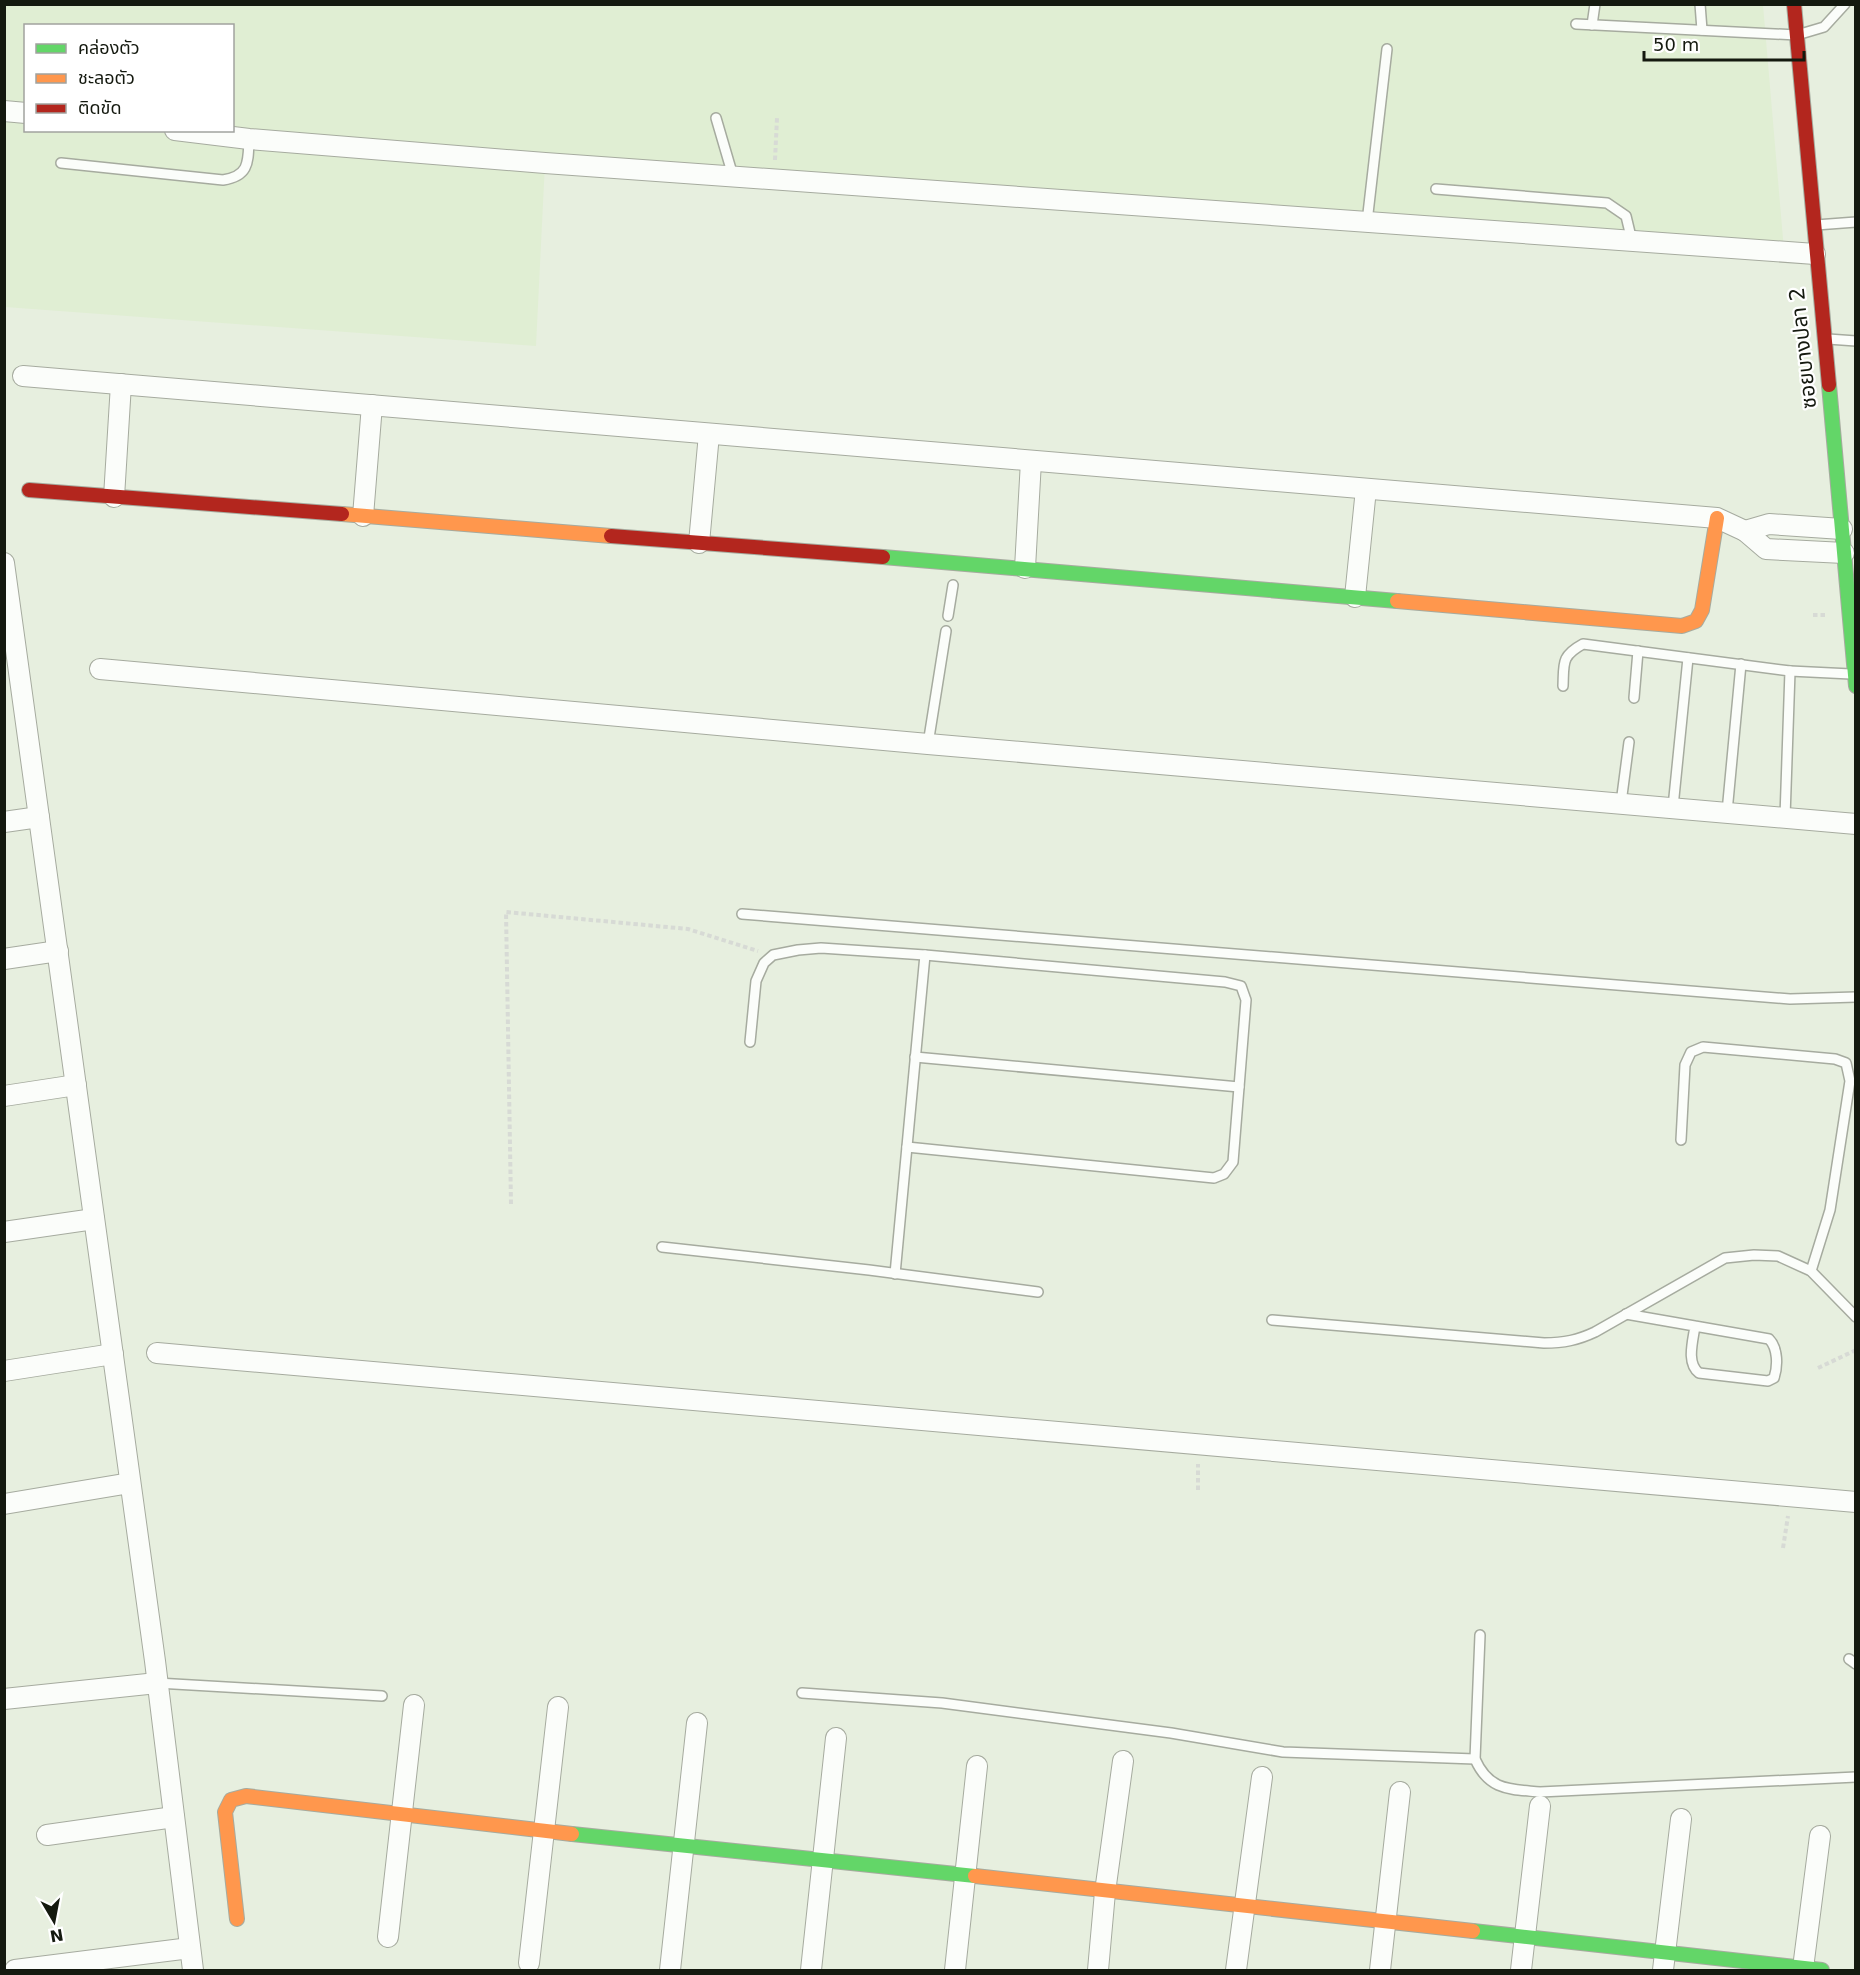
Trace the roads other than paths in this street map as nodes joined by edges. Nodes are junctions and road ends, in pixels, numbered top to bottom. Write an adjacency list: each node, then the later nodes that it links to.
1 (1595, 4): 6 (lane)
2 (1700, 4): 7 (lane)
3 (1794, 4): 8 (street, ซอยบางปลา 2)
4 (1845, 4): 8 (lane)
5 (1576, 24): 6 (lane)
6 (1592, 25): 7 (lane)
7 (1702, 30): 8 (lane)
8 (1797, 35): 20 (street, ซอยบางปลา 2)
9 (1387, 50): 18 (lane)
10 (4, 111): 11 (street)
11 (24, 113)
12 (716, 118): 16 (lane)
13 (191, 132): 14 (street)
14 (249, 139): 15 (lane); 16 (street)
15 (61, 164)
16 (733, 176): 18 (street)
17 (1436, 189): 21 (lane)
18 (1367, 222): 21 (street)
19 (1856, 222): 20 (lane)
20 (1813, 226): 22 (street, ซอยบางปลา 2)
21 (1632, 241): 22 (street)
22 (1815, 255): 23 (street, ซอยบางปลา 2)
23 (1823, 339): 24 (lane); 35 (street, ซอยบางปลา 2)
24 (1856, 341)
25 (23, 376): 26 (street)
26 (121, 384): 27 (street); 32 (street)
27 (372, 405): 28 (street); 33 (street)
28 (709, 434): 29 (street); 37 (street)
29 (1030, 461): 30 (street); 40 (street)
30 (1366, 489): 34 (street); 42 (street)
31 (29, 490): 32 (street)
32 (114, 497): 33 (street)
33 (363, 516): 37 (street)
34 (1717, 518): 36 (street); 42 (street)
35 (1842, 529): 36 (street); 38 (street, ซอยบางปลา 2)
36 (1745, 531): 38 (street)
37 (699, 543): 40 (street)
38 (1844, 554): 50 (street, ซอยบางปลา 2)
39 (4, 563): 52 (street)
40 (1025, 568): 42 (street)
41 (953, 585): 43 (lane)
42 (1355, 597)
43 (948, 616)
44 (946, 631): 55 (lane)
45 (1638, 651): 46 (lane); 51 (lane); 53 (lane)
46 (1688, 658): 47 (lane); 57 (lane)
47 (1741, 664): 49 (lane); 58 (lane)
48 (100, 669): 55 (street)
49 (1790, 671): 50 (lane); 60 (lane)
50 (1855, 680)
51 (1563, 686)
52 (13, 691): 59 (street)
53 (1634, 698)
54 (1629, 742): 56 (lane)
55 (928, 744): 56 (street)
56 (1621, 803): 57 (street)
57 (1673, 807): 58 (street)
58 (1727, 812): 60 (street)
59 (39, 817): 61 (street); 64 (street)
60 (1785, 817): 62 (street)
61 (4, 822)
62 (1856, 824)
63 (742, 914): 67 (lane)
64 (58, 951): 66 (street); 70 (street)
65 (925, 955): 68 (lane); 69 (lane); 71 (lane)
66 (4, 959)
67 (1856, 997)
68 (750, 1042)
69 (915, 1057): 71 (lane); 74 (lane)
70 (76, 1085): 72 (street); 75 (street)
71 (1239, 1087): 74 (lane)
72 (4, 1096)
73 (1681, 1140): 78 (lane)
74 (907, 1147): 79 (lane)
75 (94, 1219): 76 (street); 86 (street)
76 (4, 1232)
77 (662, 1247): 79 (lane)
78 (1810, 1271): 81 (lane); 82 (lane)
79 (895, 1274): 80 (lane)
80 (1038, 1292)
81 (1626, 1314): 83 (lane); 84 (lane)
82 (1856, 1317)
83 (1272, 1320)
84 (1695, 1326): 84 (lane)
85 (157, 1353): 89 (street)
86 (113, 1354): 87 (street); 88 (street)
87 (4, 1371)
88 (130, 1483): 90 (street); 92 (street)
89 (1856, 1502)
90 (4, 1504)
91 (1480, 1635): 100 (lane)
92 (158, 1683): 94 (lane); 95 (street); 108 (street)
93 (802, 1693): 100 (lane)
94 (382, 1696)
95 (4, 1699)
96 (414, 1705): 107 (street)
97 (558, 1707): 110 (street)
98 (697, 1723): 113 (street)
99 (836, 1738): 114 (street)
100 (1475, 1759): 104 (lane)
101 (1123, 1761): 116 (street)
102 (977, 1766): 115 (street)
103 (1262, 1777): 117 (street)
104 (1856, 1778)
105 (1400, 1792): 119 (street)
106 (1539, 1806): 121 (street)
107 (400, 1815): 110 (street); 118 (street); 120 (street)
108 (174, 1817): 111 (street); 122 (street)
109 (1681, 1819): 123 (street)
110 (544, 1831): 113 (street); 124 (street)
111 (47, 1835)
112 (1820, 1836): 126 (street)
113 (684, 1844): 114 (street); 128 (street)
114 (823, 1859): 115 (street); 129 (street)
115 (966, 1876): 116 (street); 130 (street)
116 (1105, 1892): 117 (street); 131 (street)
117 (1244, 1907): 119 (street); 132 (street)
118 (237, 1919)
119 (1385, 1922): 121 (street); 133 (street)
120 (388, 1937)
121 (1524, 1938): 123 (street); 134 (street)
122 (190, 1948): 125 (street); 127 (street)
123 (1664, 1962): 126 (street)
124 (529, 1963)
125 (15, 1970)
126 (1810, 1970)
127 (193, 1971)
128 (670, 1971)
129 (811, 1971)
130 (955, 1971)
131 (1098, 1971)
132 (1236, 1971)
133 (1380, 1971)
134 (1521, 1971)

